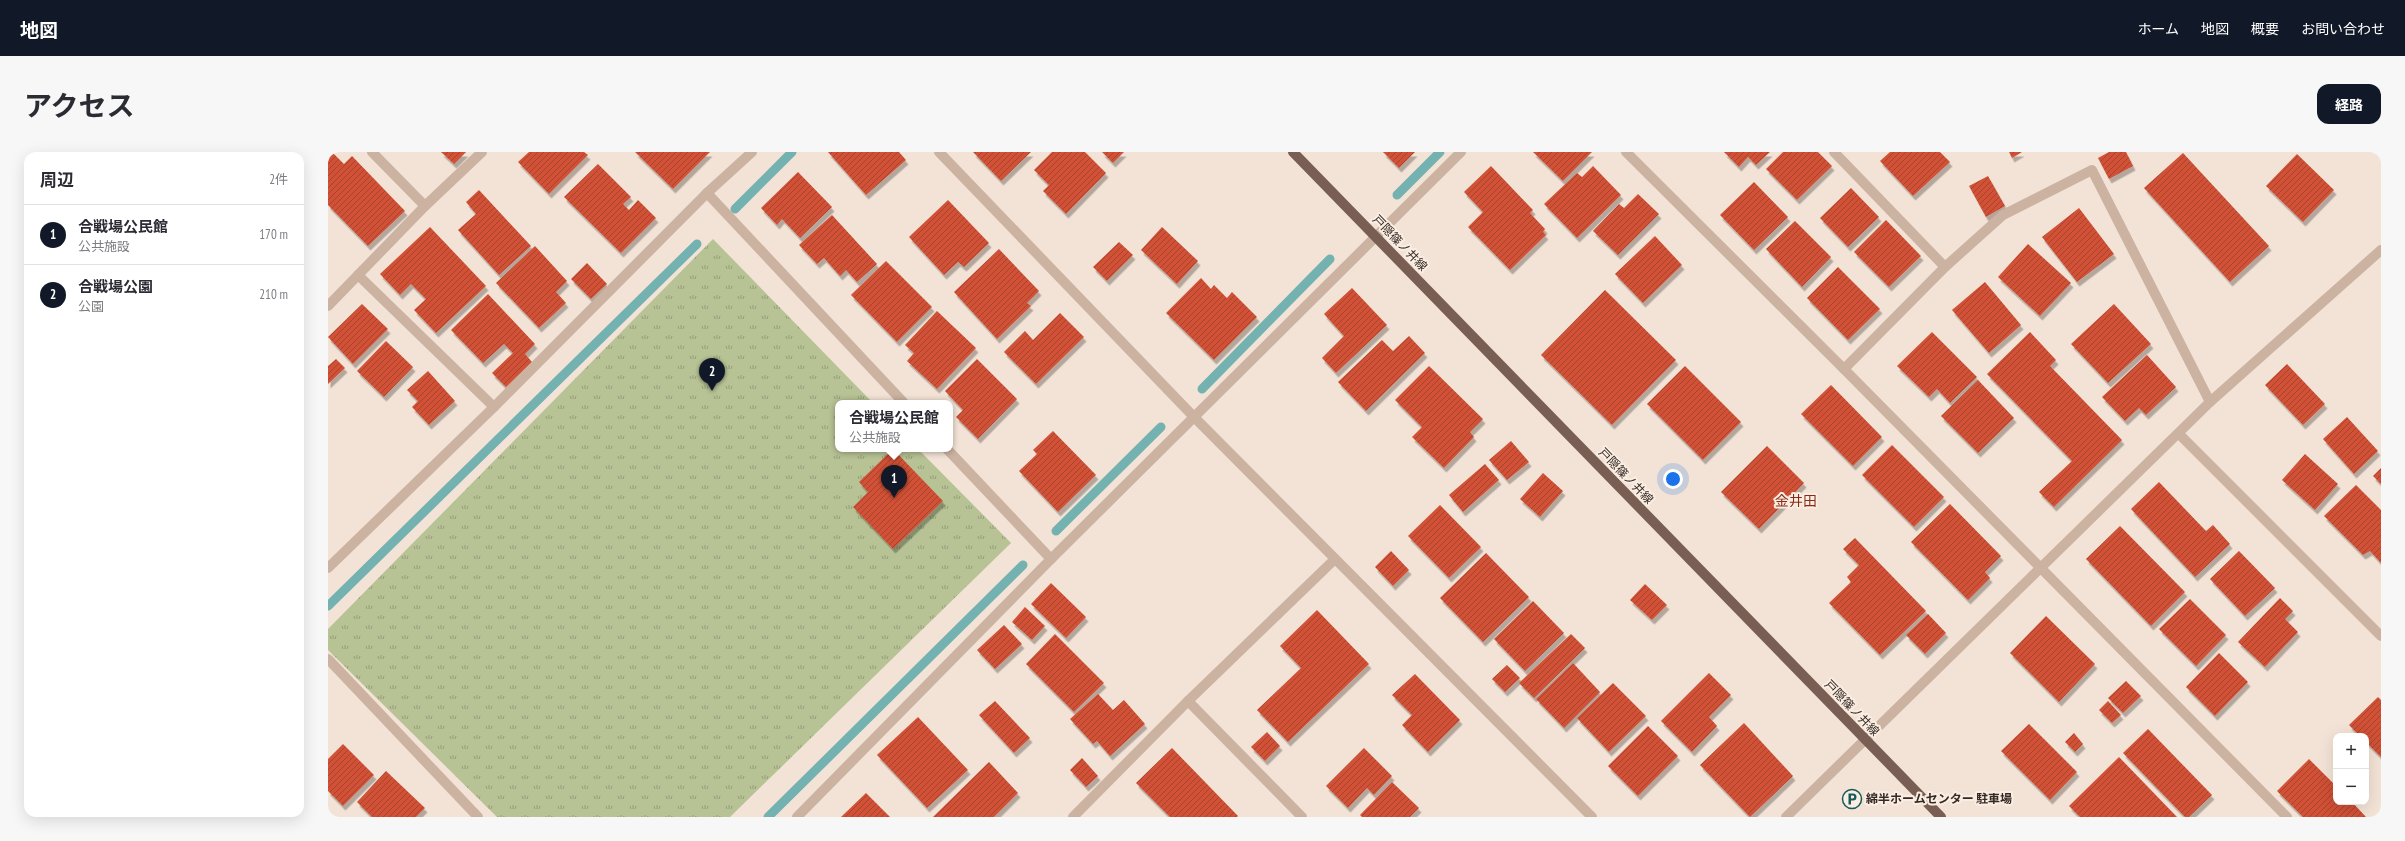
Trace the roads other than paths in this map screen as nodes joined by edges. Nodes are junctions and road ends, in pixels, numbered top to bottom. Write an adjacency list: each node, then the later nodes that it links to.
1 (372, 152): 10 (street)
2 (482, 152): 10 (street)
3 (752, 152): 9 (street)
4 (939, 152): 20 (street)
5 (1293, 152): 11 (main road, 戸隠篠ノ井線)
6 (1462, 152): 11 (street)
7 (1626, 152): 16 (street)
8 (1834, 152): 13 (street)
9 (707, 193): 17 (street); 19 (street)
10 (425, 206): 14 (street)
11 (1376, 237): 20 (street); 30 (main road, 戸隠篠ノ井線)
12 (2381, 250): 18 (street)
13 (1945, 267): 16 (street); 18 (street)
14 (358, 275): 15 (street); 19 (street)
15 (328, 306)
16 (1844, 369): 25 (street)
17 (901, 400)
18 (2210, 402): 21 (street)
19 (494, 408): 26 (street)
20 (1194, 417): 23 (street); 24 (street)
21 (2179, 434): 25 (street); 27 (street)
22 (950, 452): 23 (street)
23 (1051, 559): 32 (street)
24 (1334, 559): 29 (street); 35 (street)
25 (2040, 567): 30 (street); 38 (street)
26 (328, 568)
27 (2381, 636)
28 (328, 659): 31 (street)
29 (1188, 701): 33 (street); 34 (street)
30 (1864, 739): 36 (street); 37 (main road, 戸隠篠ノ井線)
31 (478, 817)
32 (797, 817)
33 (1073, 817)
34 (1302, 817)
35 (1592, 817)
36 (1786, 817)
37 (1941, 817)
38 (2287, 817)

